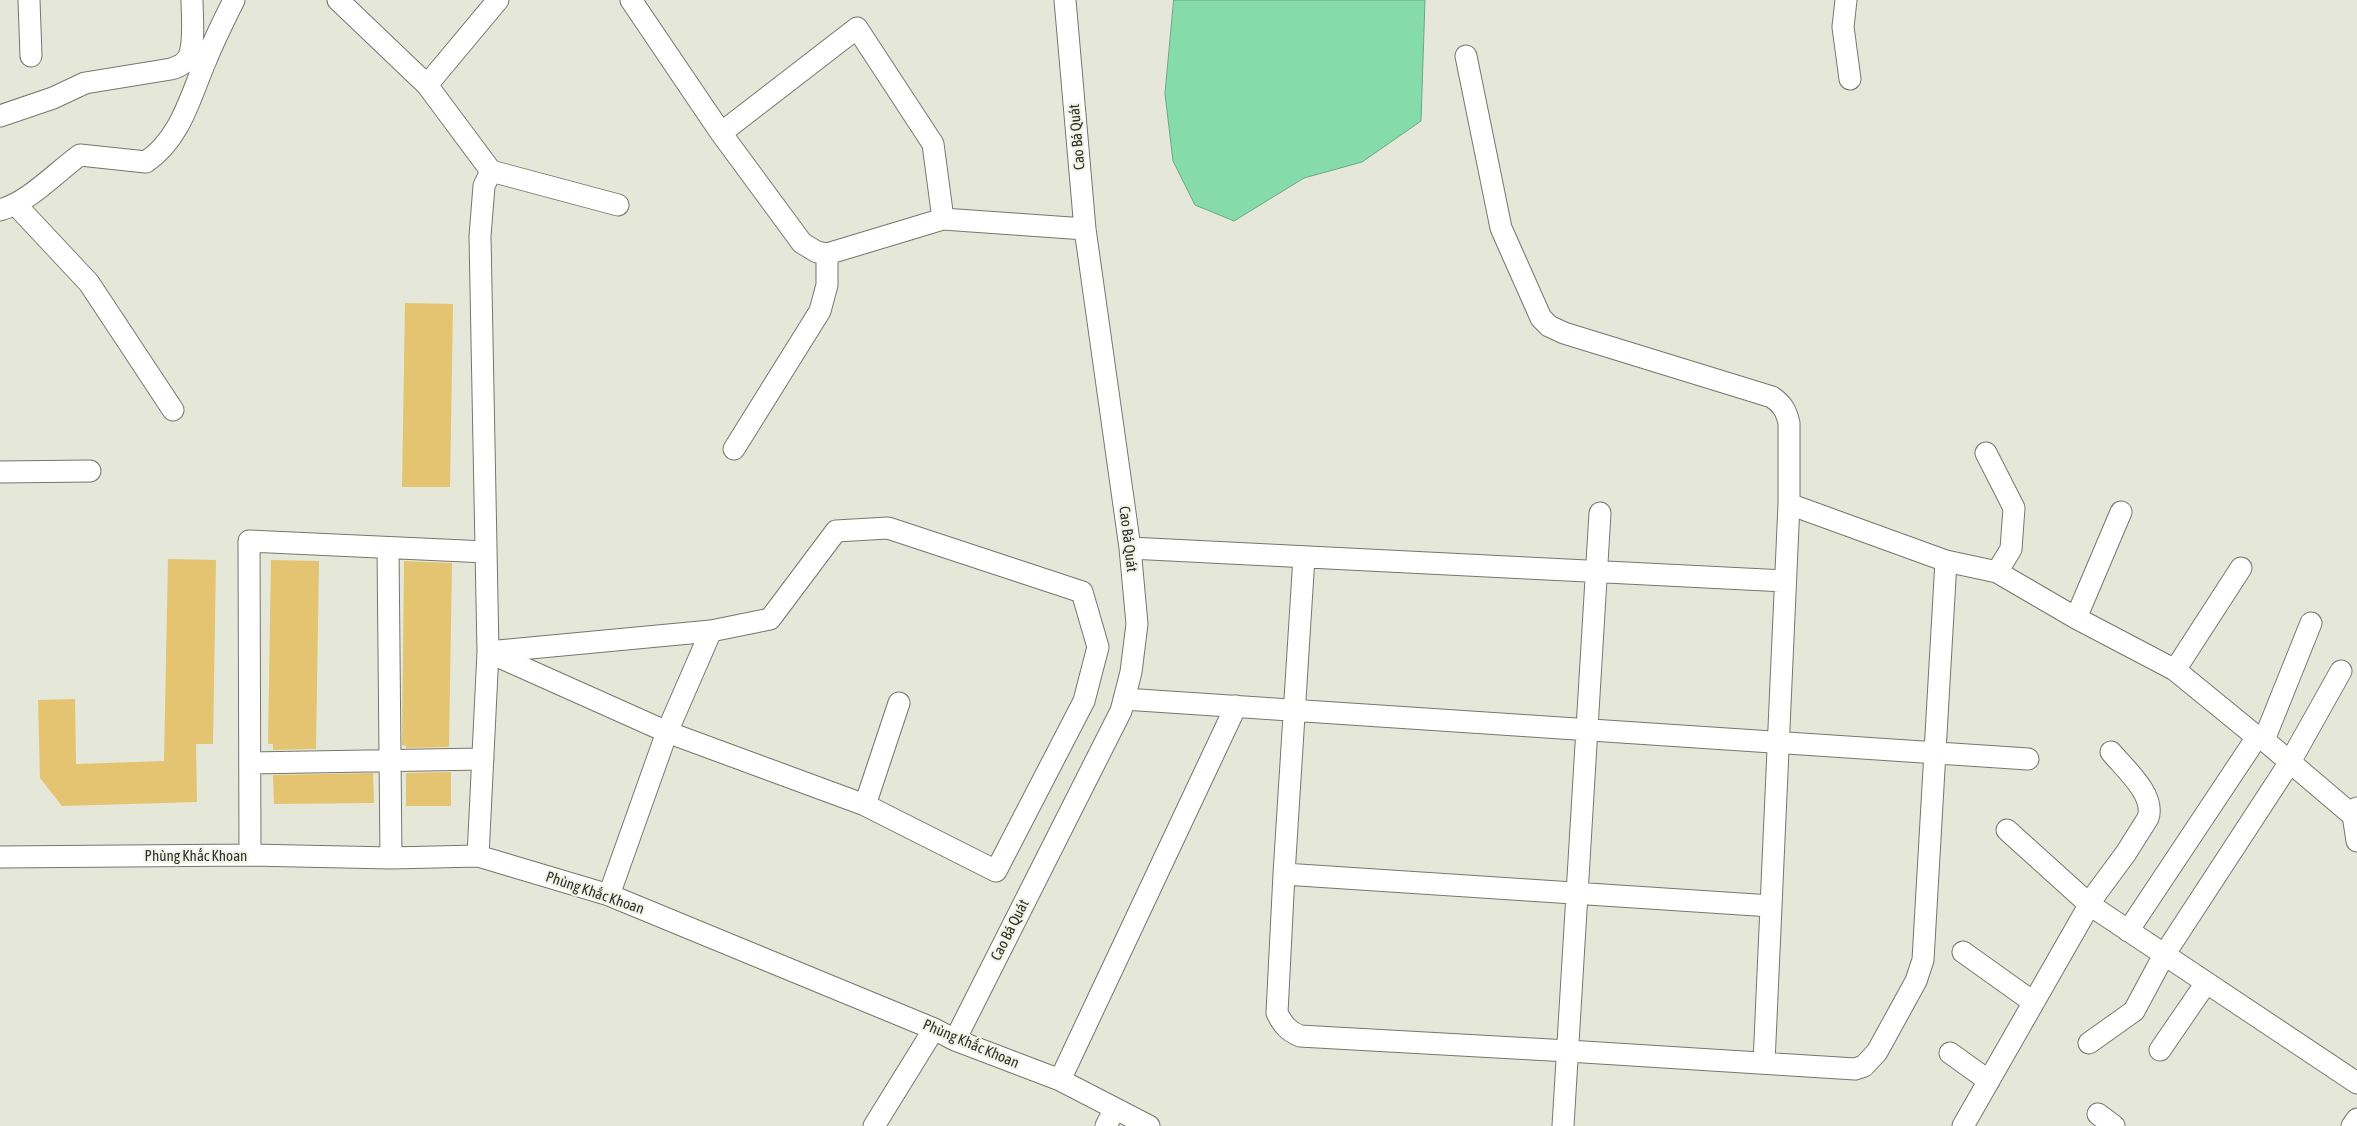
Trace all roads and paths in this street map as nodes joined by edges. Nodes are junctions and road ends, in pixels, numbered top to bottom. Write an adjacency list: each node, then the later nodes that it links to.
1 (29, 0): 9 (street)
2 (192, 0): 13 (street)
3 (234, 0): 17 (street)
4 (338, 0): 12 (street)
5 (498, 0): 12 (street)
6 (631, 0): 14 (street)
7 (1065, 0): 19 (street, Cao Bá Quát)
8 (1846, 0): 11 (street)
9 (31, 56)
10 (1466, 56): 26 (street)
11 (1850, 79)
12 (427, 84): 15 (street)
13 (0, 116)
14 (721, 133): 18 (street); 20 (street)
15 (491, 171): 16 (street); 31 (street)
16 (618, 205)
17 (8, 208): 21 (street)
18 (943, 219): 19 (street); 20 (street)
19 (1085, 229): 30 (street, Cao Bá Quát)
20 (828, 254): 22 (street)
21 (173, 410)
22 (734, 449)
23 (1986, 453): 36 (street)
24 (90, 471): 25 (street)
25 (0, 472)
26 (1789, 504): 33 (street); 37 (street)
27 (1600, 512): 35 (street)
28 (2120, 512): 38 (street)
29 (388, 548): 31 (street); 56 (street); 58 (street)
30 (1130, 548): 32 (street); 44 (street, Cao Bá Quát)
31 (486, 552): 41 (street)
32 (1304, 557): 35 (street); 47 (street)
33 (1946, 561): 36 (street); 53 (street)
34 (2241, 568): 42 (street)
35 (1596, 572): 37 (street); 48 (street)
36 (1997, 572): 38 (street)
37 (1785, 581): 51 (street)
38 (2076, 618): 42 (street)
39 (2311, 623): 50 (street)
40 (711, 631): 41 (street); 49 (street); 59 (street)
41 (488, 652): 49 (street); 54 (street)
42 (2175, 670): 50 (street)
43 (2341, 671): 57 (street)
44 (1124, 699): 46 (street); 78 (street, Cao Bá Quát)
45 (899, 703): 59 (street)
46 (1236, 706): 47 (street); 84 (street)
47 (1294, 710): 48 (street); 67 (street)
48 (1587, 730): 51 (street); 68 (street)
49 (667, 732): 59 (street); 69 (street)
50 (2261, 739): 57 (street); 72 (street)
51 (1778, 742): 53 (street); 71 (street)
52 (2110, 752): 70 (street)
53 (1935, 753): 55 (street); 83 (street)
54 (483, 759): 56 (street); 64 (street)
55 (2028, 759)
56 (390, 761): 58 (street); 66 (street)
57 (2290, 762): 60 (street); 74 (street)
58 (250, 763): 63 (street)
59 (865, 805)
60 (2356, 814): 62 (street)
61 (2008, 830): 70 (street)
62 (2357, 840)
63 (250, 855): 65 (street, Phùng Khắc Khoan); 66 (street, Phùng Khắc Khoan)
64 (478, 856): 66 (street, Phùng Khắc Khoan); 69 (street, Phùng Khắc Khoan)
65 (0, 857)
66 (391, 858)
67 (1284, 874): 68 (street); 81 (street)
68 (1577, 893): 71 (street); 81 (street)
69 (609, 895): 77 (street, Phùng Khắc Khoan)
70 (2090, 905): 72 (street); 76 (street)
71 (1770, 906): 83 (street)
72 (2128, 931): 74 (street)
73 (1963, 952): 76 (street)
74 (2164, 955): 75 (street); 79 (street)
75 (2206, 983): 80 (street); 86 (street)
76 (2033, 1002): 85 (street)
77 (934, 1029): 78 (street, Phùng Khắc Khoan); 89 (street)
78 (954, 1040): 84 (street, Phùng Khắc Khoan)
79 (2088, 1043)
80 (2160, 1050)
81 (1568, 1051): 83 (street); 91 (street)
82 (1950, 1052): 85 (street)
83 (1764, 1063)
84 (1060, 1080): 87 (street, Phùng Khắc Khoan)
85 (1989, 1081): 92 (street)
86 (2357, 1083)
87 (1110, 1118): 90 (street, Phùng Khắc Khoan)
88 (2357, 1119): 93 (street)
89 (875, 1126)
90 (1149, 1126)
91 (1564, 1126)
92 (1963, 1126)
93 (2352, 1126)

